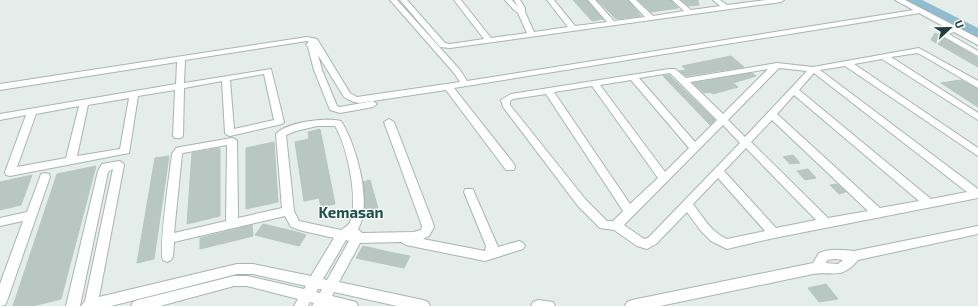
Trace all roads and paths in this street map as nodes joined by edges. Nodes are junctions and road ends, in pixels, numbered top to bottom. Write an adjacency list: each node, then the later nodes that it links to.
1 (393, 0): 36 (street)
2 (403, 0): 25 (street)
3 (450, 0): 19 (street)
4 (457, 0): 19 (street)
5 (508, 0): 16 (street)
6 (517, 0): 16 (street)
7 (550, 0): 22 (street)
8 (591, 0): 21 (street)
9 (632, 0): 20 (street)
10 (675, 0): 18 (street)
11 (716, 0): 15 (street)
12 (781, 0): 14 (street)
13 (899, 0): 17 (street)
14 (756, 2): 15 (street)
15 (726, 8): 18 (street)
16 (521, 12): 24 (street)
17 (920, 12): 23 (street); 36 (street)
18 (690, 13): 20 (street)
19 (468, 16): 25 (street)
20 (651, 18): 21 (street)
21 (612, 23): 22 (street)
22 (573, 29): 24 (street)
23 (952, 31): 26 (street); 27 (street)
24 (532, 35): 25 (street)
25 (489, 41)
26 (978, 42)
27 (978, 54)
28 (883, 56): 30 (street); 38 (street); 50 (street)
29 (181, 60): 39 (street); 40 (street); 41 (street); 41 (street); 43 (street)
30 (847, 63): 32 (street); 56 (street)
31 (778, 66): 32 (street); 35 (street); 51 (street)
32 (812, 69): 42 (street); 63 (street)
33 (633, 77): 35 (street); 37 (street); 55 (street)
34 (226, 79): 34 (street); 39 (street)
35 (684, 81): 51 (street)
36 (465, 84): 41 (street)
37 (594, 84): 44 (street); 61 (street)
38 (978, 85)
39 (181, 86): 45 (street); 53 (street)
40 (0, 87)
41 (452, 87): 58 (street)
42 (794, 90): 48 (street); 64 (street)
43 (0, 91)
44 (549, 91): 67 (street); 73 (street)
45 (134, 94): 46 (street); 57 (street)
46 (84, 103): 47 (street); 57 (street)
47 (32, 112): 49 (street); 57 (street)
48 (771, 114): 54 (street); 68 (street)
49 (0, 117)
50 (978, 117)
51 (722, 120): 54 (street); 55 (street)
52 (389, 122): 78 (street)
53 (178, 136)
54 (746, 142): 59 (street); 72 (street)
55 (695, 148): 61 (street)
56 (978, 153)
57 (71, 160)
58 (510, 167)
59 (718, 171): 65 (street); 76 (street)
60 (45, 177): 69 (street)
61 (664, 179): 67 (street)
62 (469, 192): 81 (street)
63 (978, 194): 64 (street)
64 (929, 203): 68 (street)
65 (687, 204): 73 (street); 76 (street)
66 (288, 211): 71 (street); 75 (street); 77 (street)
67 (628, 212): 73 (street)
68 (878, 213): 72 (street)
69 (31, 214): 70 (street); 85 (street)
70 (0, 222)
71 (232, 223): 79 (street); 79 (street)
72 (827, 224): 76 (street)
73 (616, 226)
74 (978, 230): 95 (street)
75 (356, 232): 77 (street); 78 (street); 84 (street)
76 (774, 233)
77 (343, 234): 83 (street)
78 (392, 237): 81 (street)
79 (168, 239): 82 (street)
80 (519, 246): 81 (street)
81 (491, 254)
82 (167, 257)
83 (314, 283): 84 (street); 86 (street); 89 (street)
84 (330, 287): 87 (street); 92 (street)
85 (0, 300)
86 (304, 301): 87 (street); 90 (street)
87 (321, 303): 91 (street)
88 (73, 306): 89 (street)
89 (90, 306)
90 (138, 306)
91 (351, 306)
92 (423, 306)
93 (538, 306): 94 (street)
94 (548, 306)
95 (632, 306)

